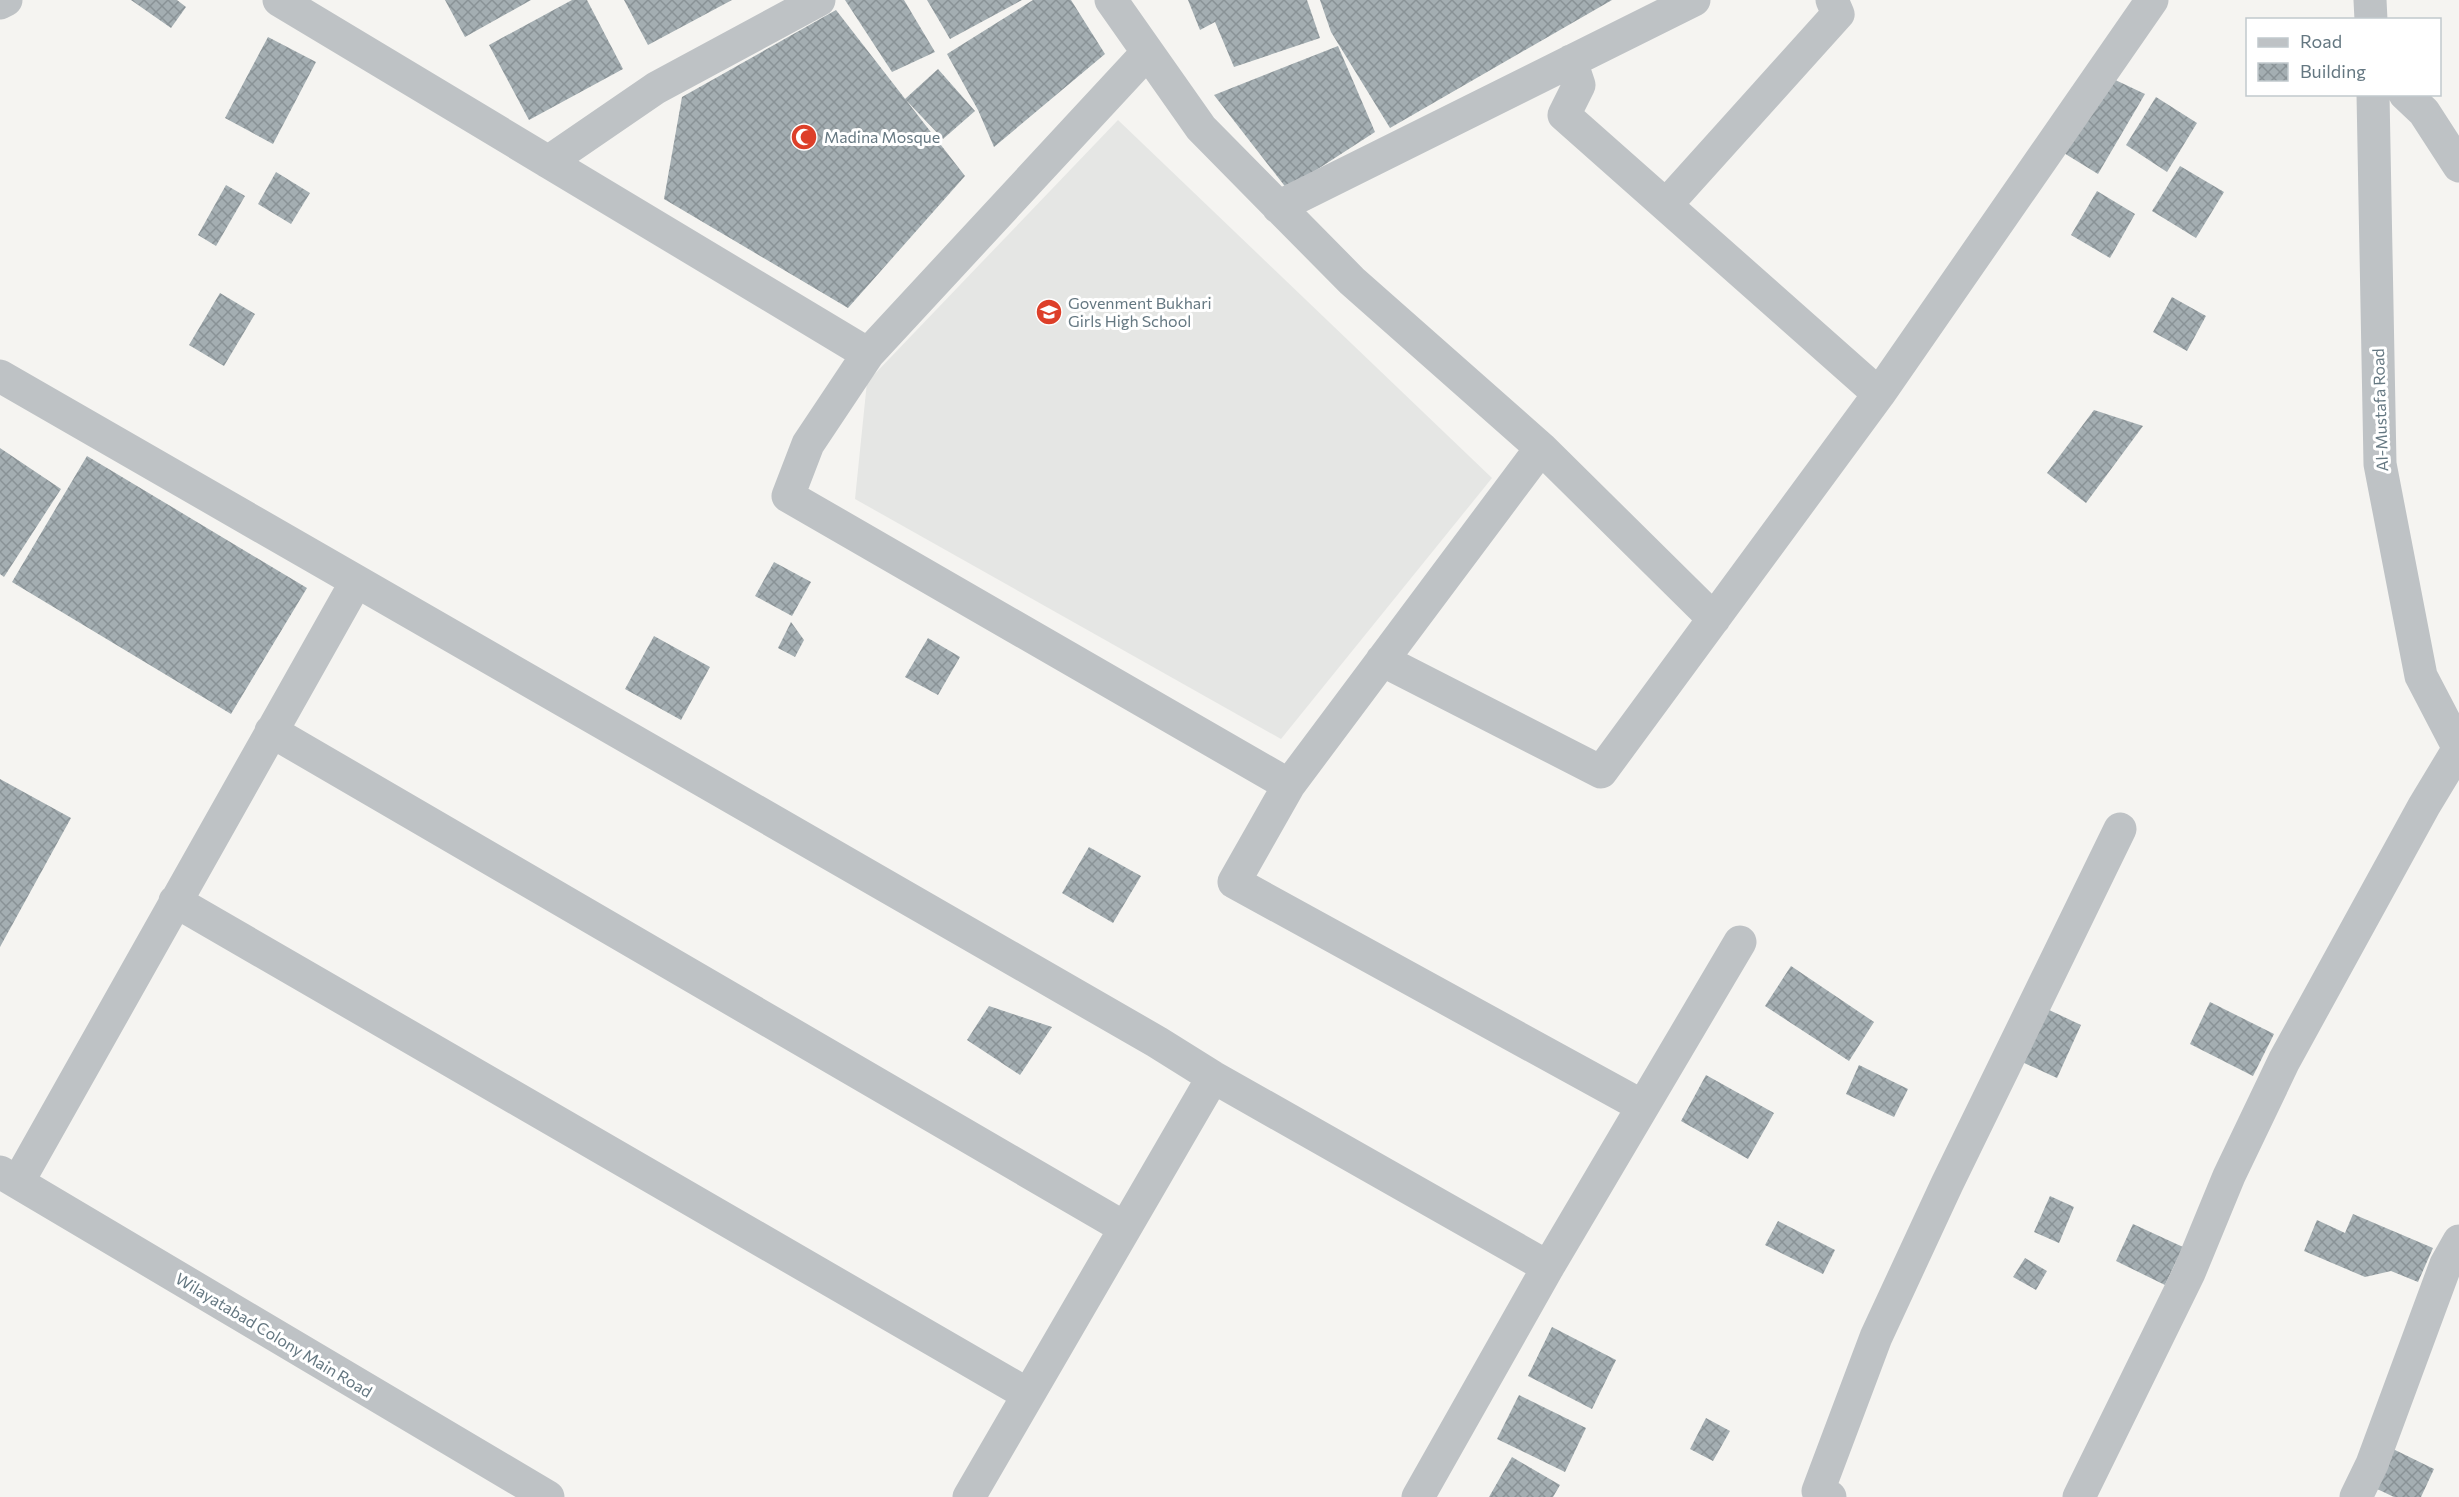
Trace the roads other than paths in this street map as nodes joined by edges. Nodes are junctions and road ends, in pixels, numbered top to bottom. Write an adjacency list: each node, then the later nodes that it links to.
1 (6, 0): 7 (street)
2 (279, 0): 15 (street)
3 (819, 0): 15 (street)
4 (1832, 0): 17 (street)
5 (2152, 0): 21 (street)
6 (2370, 0): 10 (street)
7 (0, 3)
8 (1681, 3): 12 (street)
9 (1125, 4): 11 (street)
10 (2371, 18)
11 (1147, 53): 18 (street); 19 (street)
12 (1571, 61): 17 (street); 18 (street)
13 (2373, 96): 27 (street, Al-Mustafa Road)
14 (2407, 96): 16 (street)
15 (548, 162): 19 (street)
16 (2459, 166)
17 (1666, 205): 21 (street)
18 (1278, 207): 22 (street)
19 (868, 354): 28 (street)
20 (0, 376): 23 (street)
21 (1879, 394): 24 (street)
22 (1541, 448): 24 (street); 25 (street)
23 (356, 582): 26 (street); 32 (street)
24 (1714, 619): 25 (street)
25 (1382, 660): 28 (street)
26 (272, 731): 30 (street); 35 (street)
27 (2459, 748): 43 (street)
28 (1289, 784): 33 (street)
29 (2120, 829): 39 (street)
30 (175, 901): 34 (street); 38 (street)
31 (1740, 942): 33 (street)
32 (1213, 1077): 35 (street); 37 (street)
33 (1642, 1106): 37 (street)
34 (9, 1177): 40 (street, Wilayatabad Colony Main Road)
35 (1125, 1228): 38 (street)
36 (2459, 1241): 44 (street)
37 (1548, 1268): 42 (street)
38 (1027, 1394): 41 (street)
39 (1823, 1495)
40 (548, 1497)
41 (969, 1497)
42 (1418, 1497)
43 (2079, 1497)
44 (2356, 1497)

